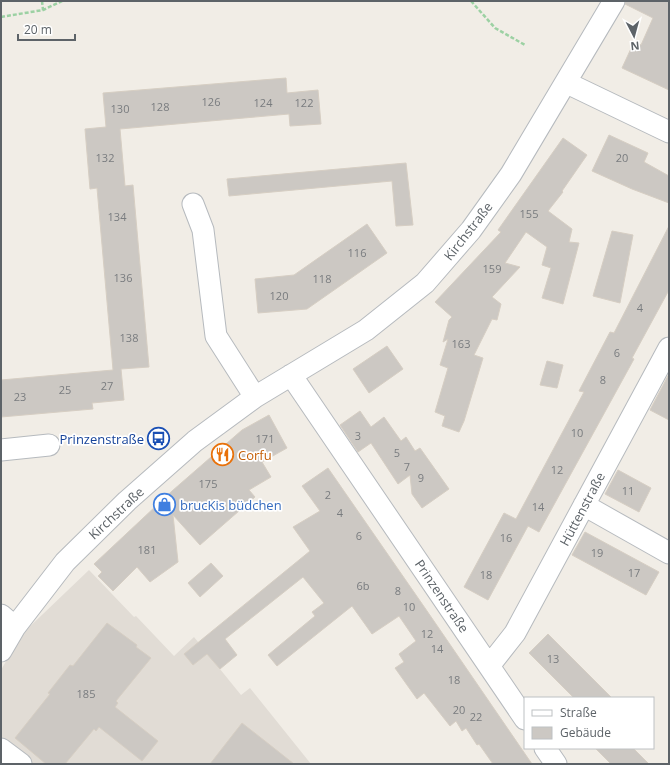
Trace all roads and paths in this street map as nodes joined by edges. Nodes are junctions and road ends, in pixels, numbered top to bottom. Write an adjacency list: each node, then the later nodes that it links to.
1 (42, 1): 5 (path)
2 (62, 1): 5 (path)
3 (471, 1): 7 (path)
4 (614, 1): 8 (street, Kirchstraße)
5 (43, 10): 6 (path)
6 (1, 17)
7 (525, 45)
8 (567, 83): 9 (street); 12 (street, Kirchstraße)
9 (669, 132)
10 (193, 204): 13 (street)
11 (667, 356): 16 (street, Hüttenstraße)
12 (291, 375): 13 (street, Kirchstraße); 20 (street, Prinzenstraße)
13 (255, 397): 18 (street, Kirchstraße)
14 (49, 445): 15 (street)
15 (1, 450)
16 (584, 505): 17 (street); 20 (street, Hüttenstraße)
17 (669, 553)
18 (8, 621): 19 (street, Kirchstraße)
19 (1, 651)
20 (489, 666): 21 (street, Prinzenstraße)
21 (524, 718)
22 (1, 749): 24 (street)
23 (546, 749): 25 (street)
24 (21, 764)
25 (556, 764)

